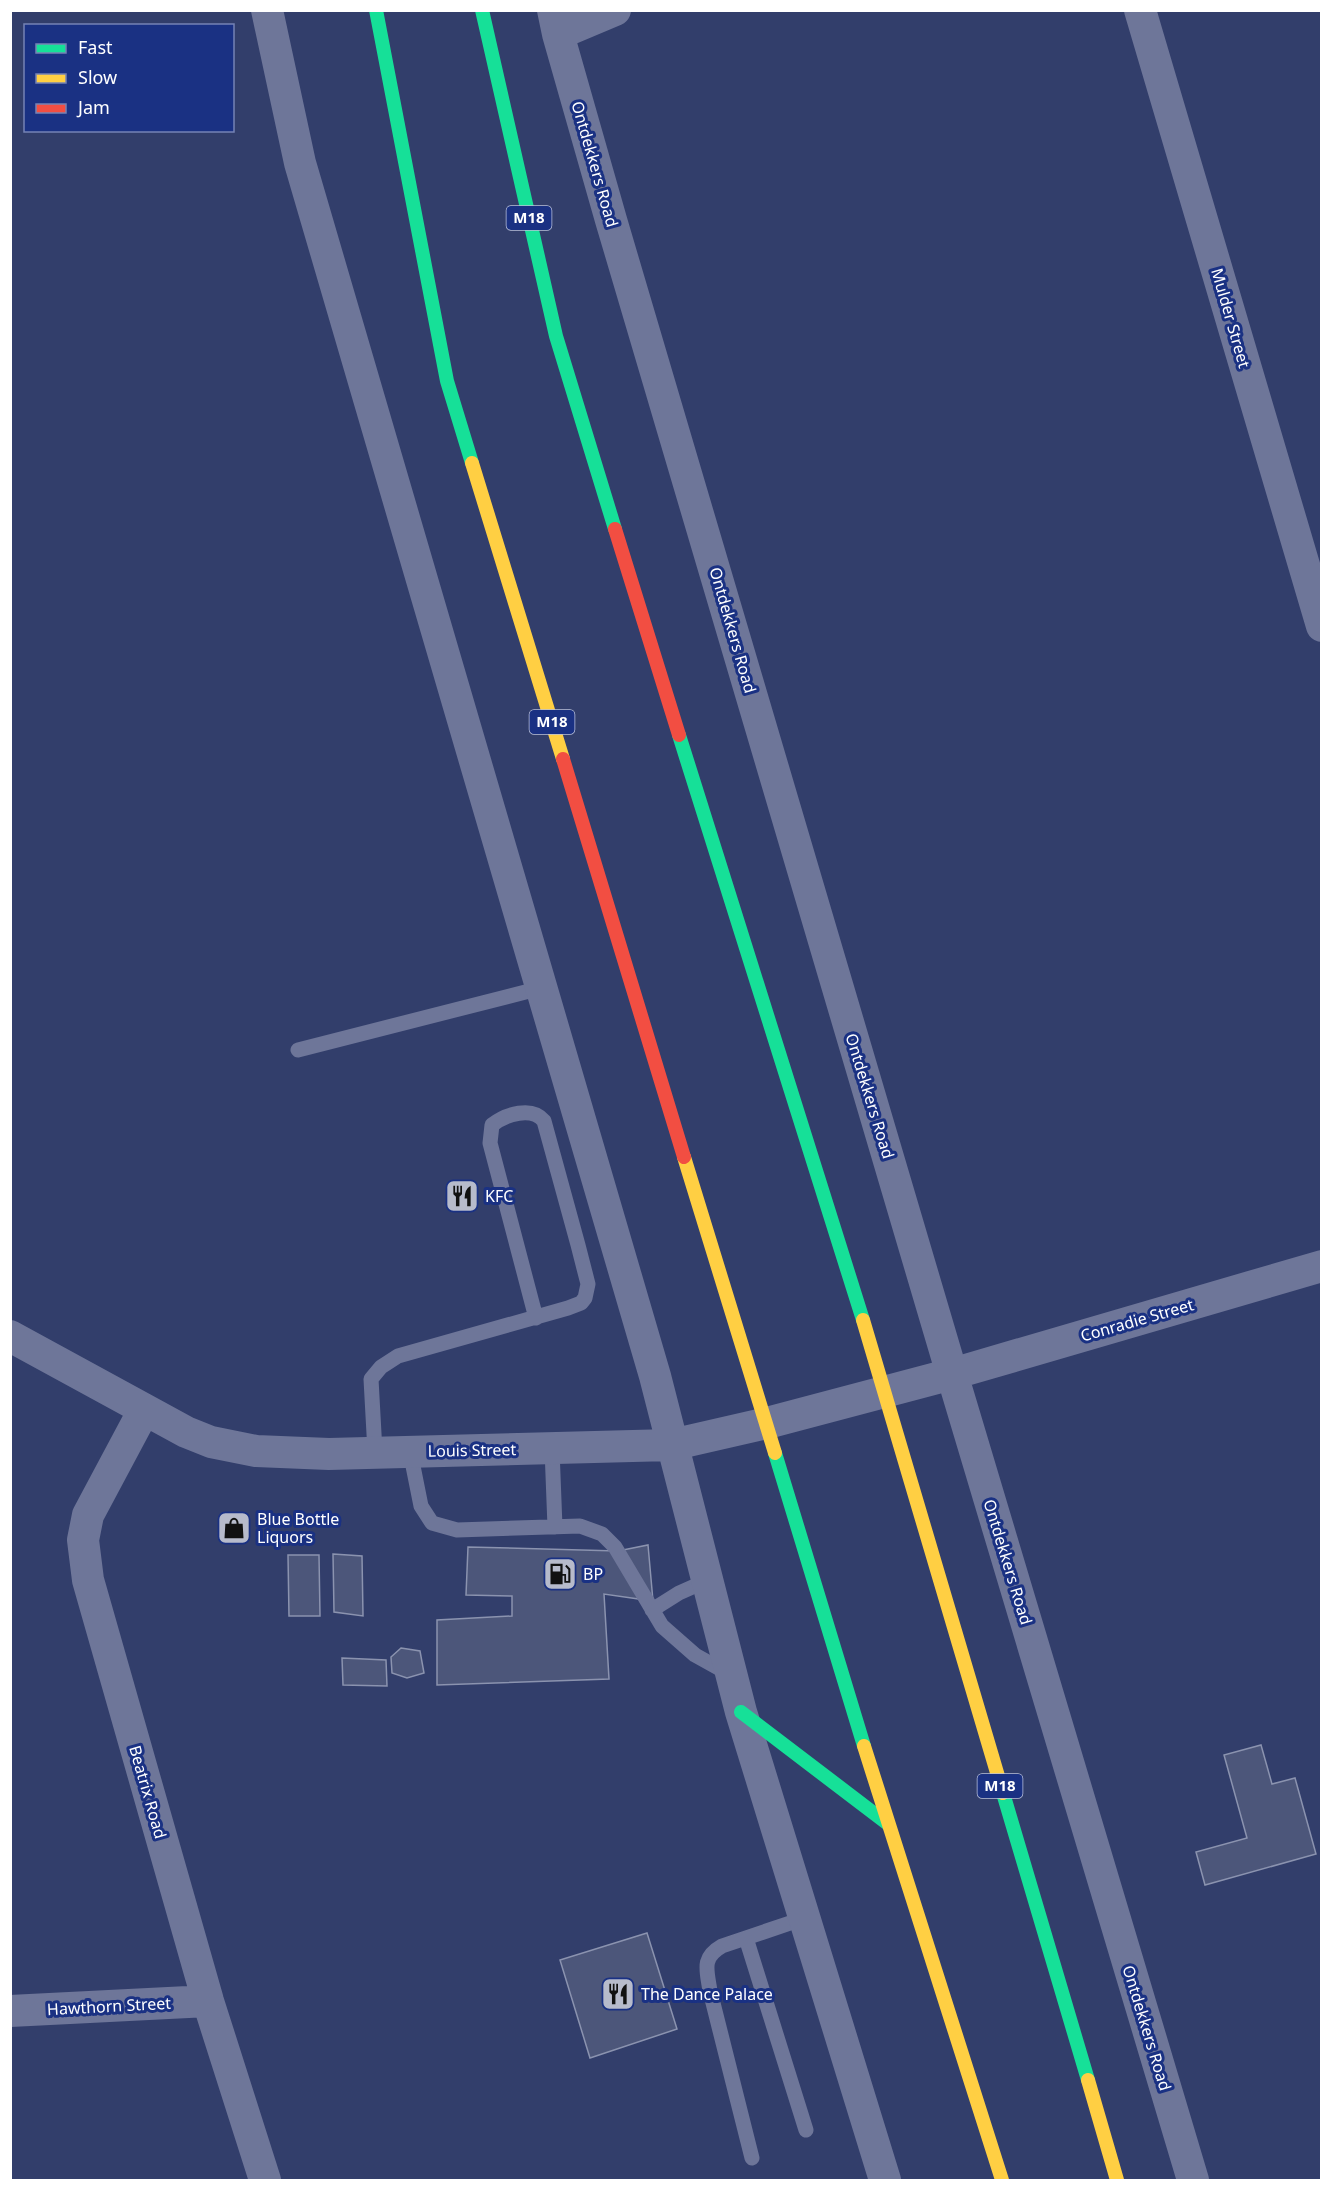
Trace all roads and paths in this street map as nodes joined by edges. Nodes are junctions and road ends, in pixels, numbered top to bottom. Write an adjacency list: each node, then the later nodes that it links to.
1 (267, 10): 8 (street)
2 (376, 10): 16 (main road, M18)
3 (482, 10): 14 (main road, M18)
4 (615, 10): 6 (street)
5 (1140, 10): 7 (street, Mulder Street)
6 (556, 22): 13 (street, Ontdekkers Road)
7 (1322, 626)
8 (541, 988): 9 (lane); 17 (street)
9 (298, 1050)
10 (1322, 1266): 13 (street, Conradie Street)
11 (536, 1318): 11 (lane); 20 (lane)
12 (10, 1336): 15 (street, Louis Street)
13 (952, 1374): 14 (street, Louis Street); 37 (street, Ontdekkers Road)
14 (885, 1392): 16 (street, Louis Street); 36 (main road, M18)
15 (144, 1410): 20 (street, Louis Street); 29 (street, Beatrix Road)
16 (766, 1423): 17 (street, Louis Street); 26 (main road, M18)
17 (671, 1445): 18 (street, Louis Street); 22 (street)
18 (552, 1449): 19 (street, Louis Street); 21 (lane)
19 (410, 1451): 20 (street, Louis Street); 21 (lane)
20 (375, 1452)
21 (555, 1527): 23 (lane)
22 (706, 1581): 23 (lane); 24 (street)
23 (652, 1610): 24 (lane)
24 (731, 1675): 25 (street)
25 (741, 1713): 26 (main road); 27 (street)
26 (888, 1824): 35 (main road, M18)
27 (804, 1918): 28 (lane); 34 (street)
28 (746, 1938): 31 (lane); 32 (lane)
29 (208, 2001): 30 (street, Hawthorn Street); 33 (street, Beatrix Road)
30 (10, 2011)
31 (806, 2130)
32 (752, 2158)
33 (265, 2181)
34 (885, 2181)
35 (1002, 2181)
36 (1117, 2181)
37 (1193, 2181)

